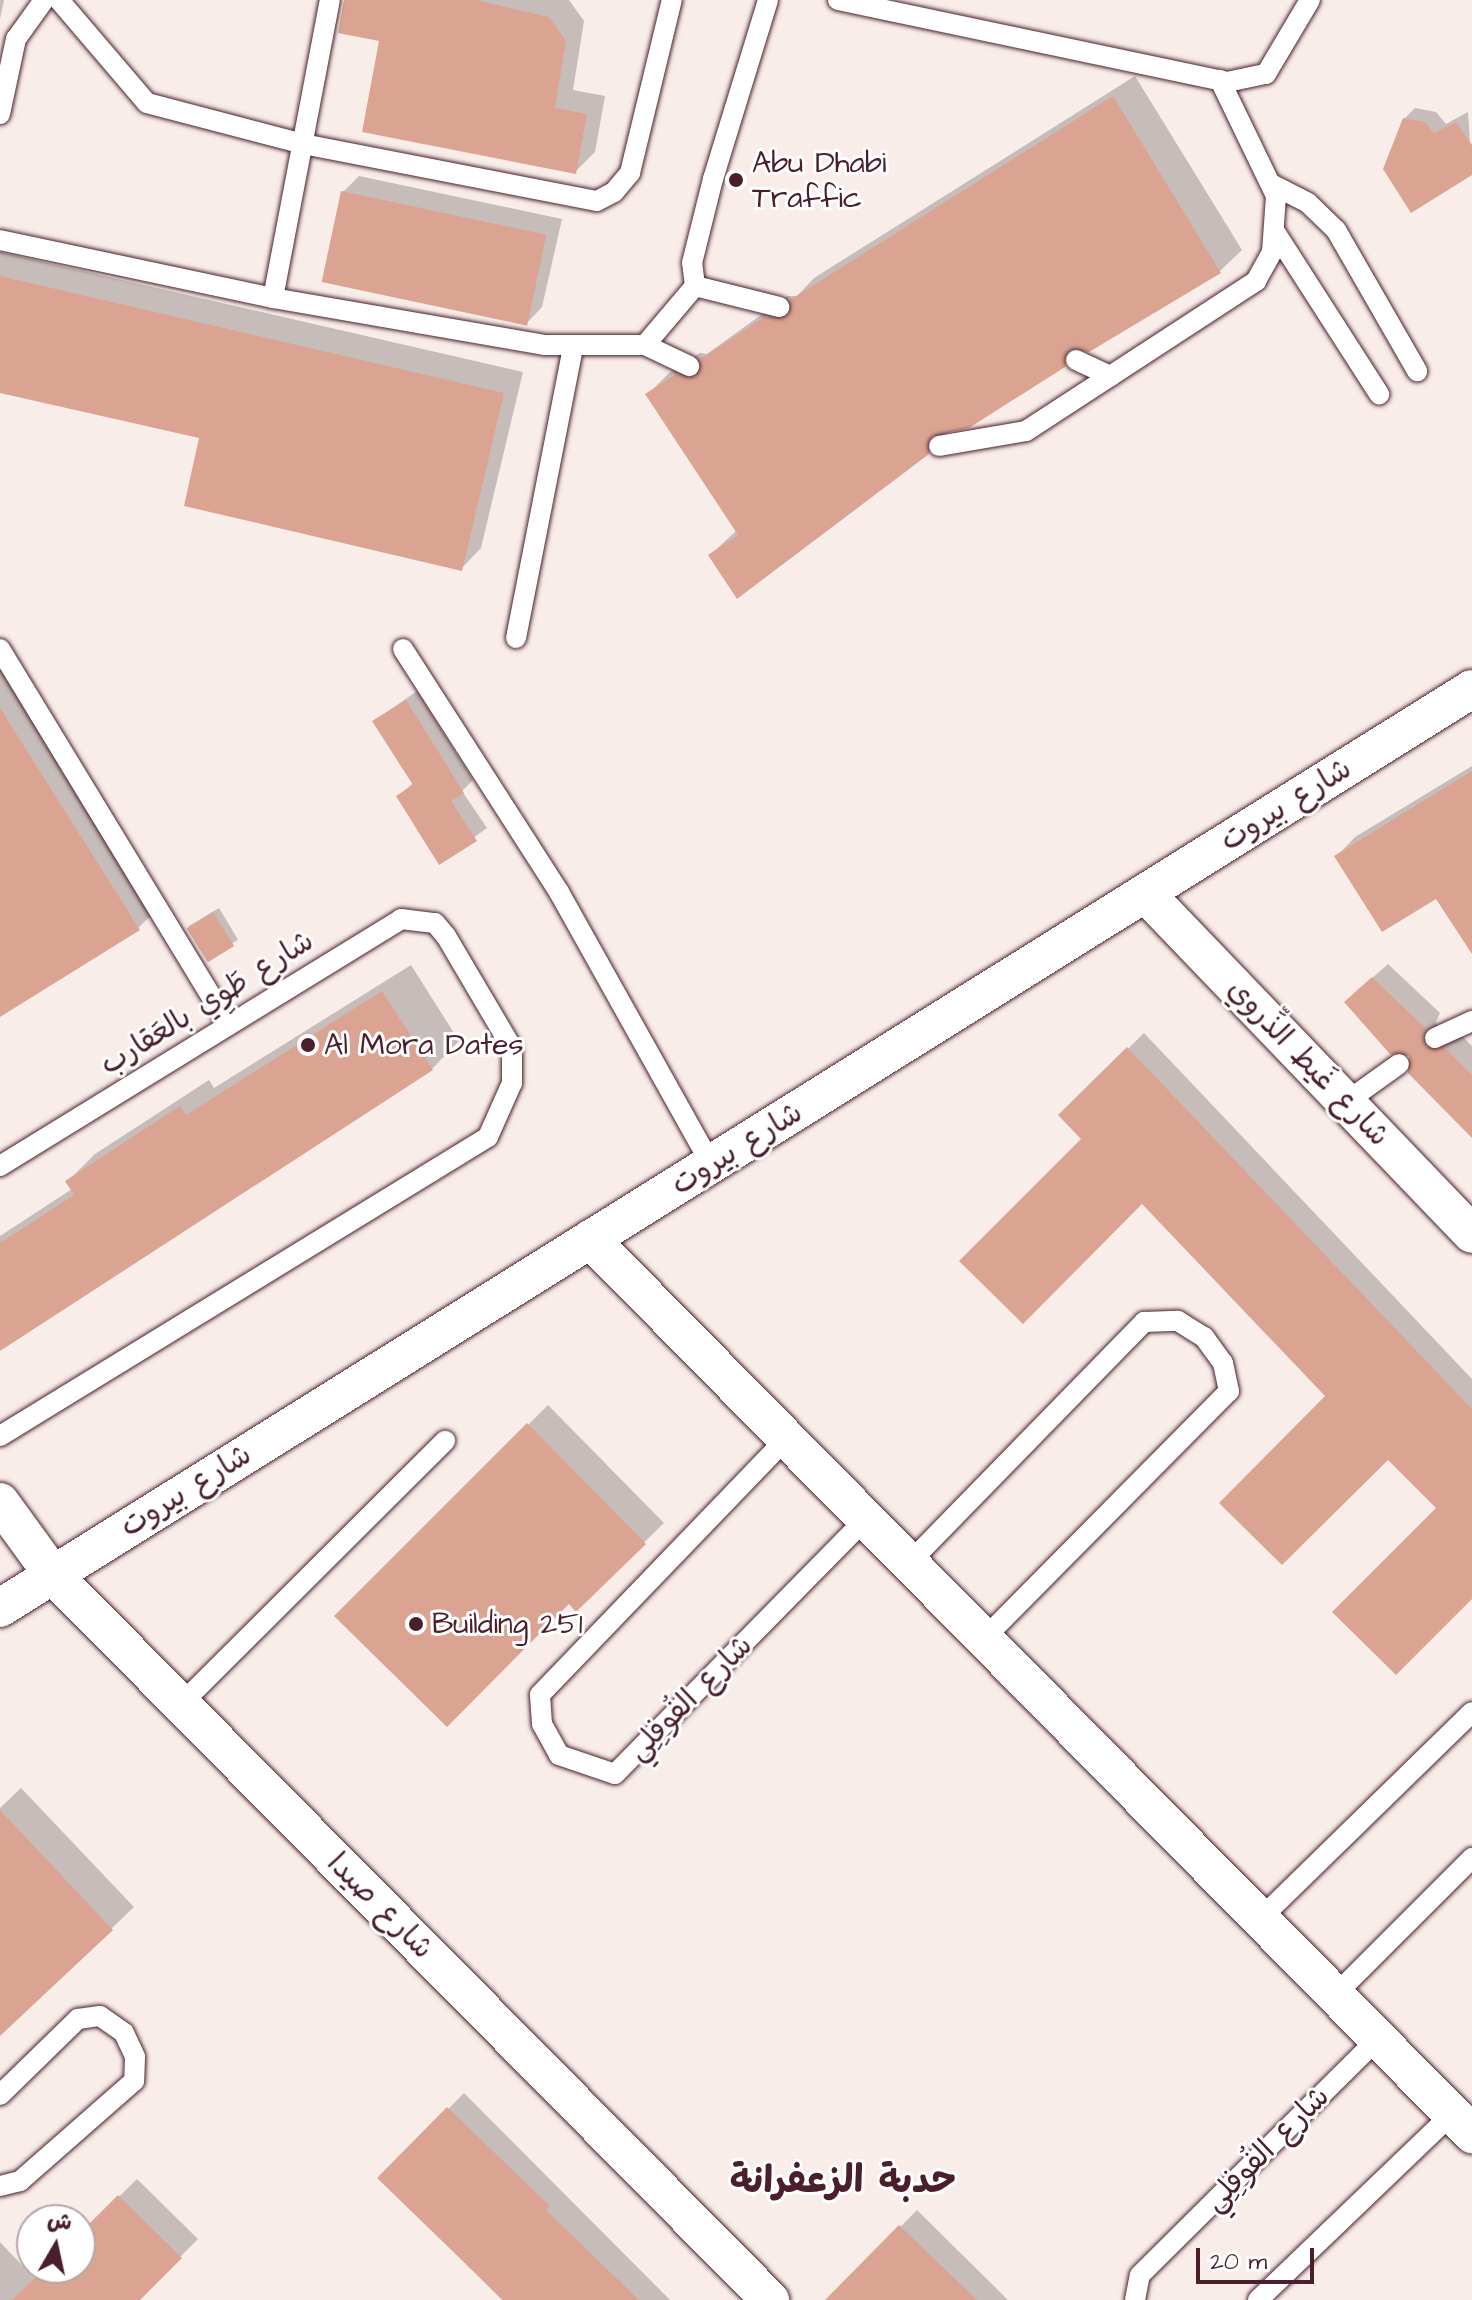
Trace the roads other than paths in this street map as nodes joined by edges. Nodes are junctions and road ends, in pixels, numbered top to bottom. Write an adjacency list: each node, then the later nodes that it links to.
1 (44, 0): 9 (lane)
2 (59, 0): 10 (lane)
3 (330, 0): 10 (lane)
4 (672, 0): 10 (lane)
5 (768, 0): 14 (lane)
6 (838, 0): 8 (lane)
7 (1310, 0): 8 (lane)
8 (1220, 80): 11 (lane)
9 (0, 114)
10 (303, 144): 15 (lane)
11 (1273, 185): 12 (lane); 21 (lane)
12 (1275, 232): 22 (lane); 23 (lane)
13 (0, 240): 15 (lane)
14 (695, 286): 16 (lane); 17 (lane)
15 (273, 298): 18 (lane)
16 (779, 307)
17 (645, 345): 18 (lane); 20 (lane)
18 (573, 347): 25 (lane)
19 (1076, 360): 22 (lane)
20 (689, 366)
21 (1417, 371)
22 (1110, 376): 24 (lane)
23 (1379, 394)
24 (939, 446)
25 (516, 638)
26 (0, 649): 31 (lane)
27 (403, 649): 36 (lane)
28 (1472, 689): 29 (street, شارع بيروت)
29 (1145, 893): 34 (street, شارع غَيط الذِّروي); 36 (street, شارع بيروت)
30 (1472, 1021): 32 (lane)
31 (229, 1025): 35 (lane, شارع طَوِي بالعَقارب); 39 (lane, شارع طَوِي بالعَقارب)
32 (1435, 1038)
33 (1399, 1064): 34 (lane)
34 (1346, 1102): 37 (street, شارع غَيط الذِّروي)
35 (0, 1166)
36 (712, 1166): 38 (street, شارع بيروت)
37 (1472, 1234)
38 (590, 1239): 40 (street); 45 (street, شارع بيروت)
39 (0, 1436)
40 (786, 1439): 43 (street); 43 (lane, شارع الفُوفِلِي)
41 (445, 1441): 48 (lane)
42 (0, 1502): 45 (street, شارع صيدا)
43 (866, 1519): 44 (street)
44 (909, 1563): 47 (street); 47 (lane)
45 (53, 1575): 46 (street, شارع بيروت); 48 (street, شارع صيدا)
46 (0, 1608)
47 (984, 1639): 51 (street)
48 (181, 1704): 57 (street, شارع صيدا)
49 (1472, 1712): 51 (lane)
50 (1472, 1858): 52 (lane)
51 (1260, 1919): 52 (street)
52 (1335, 1995): 53 (street)
53 (1378, 2039): 55 (street); 58 (lane, شارع الفُوفِلِي)
54 (0, 2095): 56 (lane)
55 (1462, 2124): 59 (lane)
56 (0, 2186)
57 (770, 2300)
58 (1135, 2300)
59 (1258, 2300)

